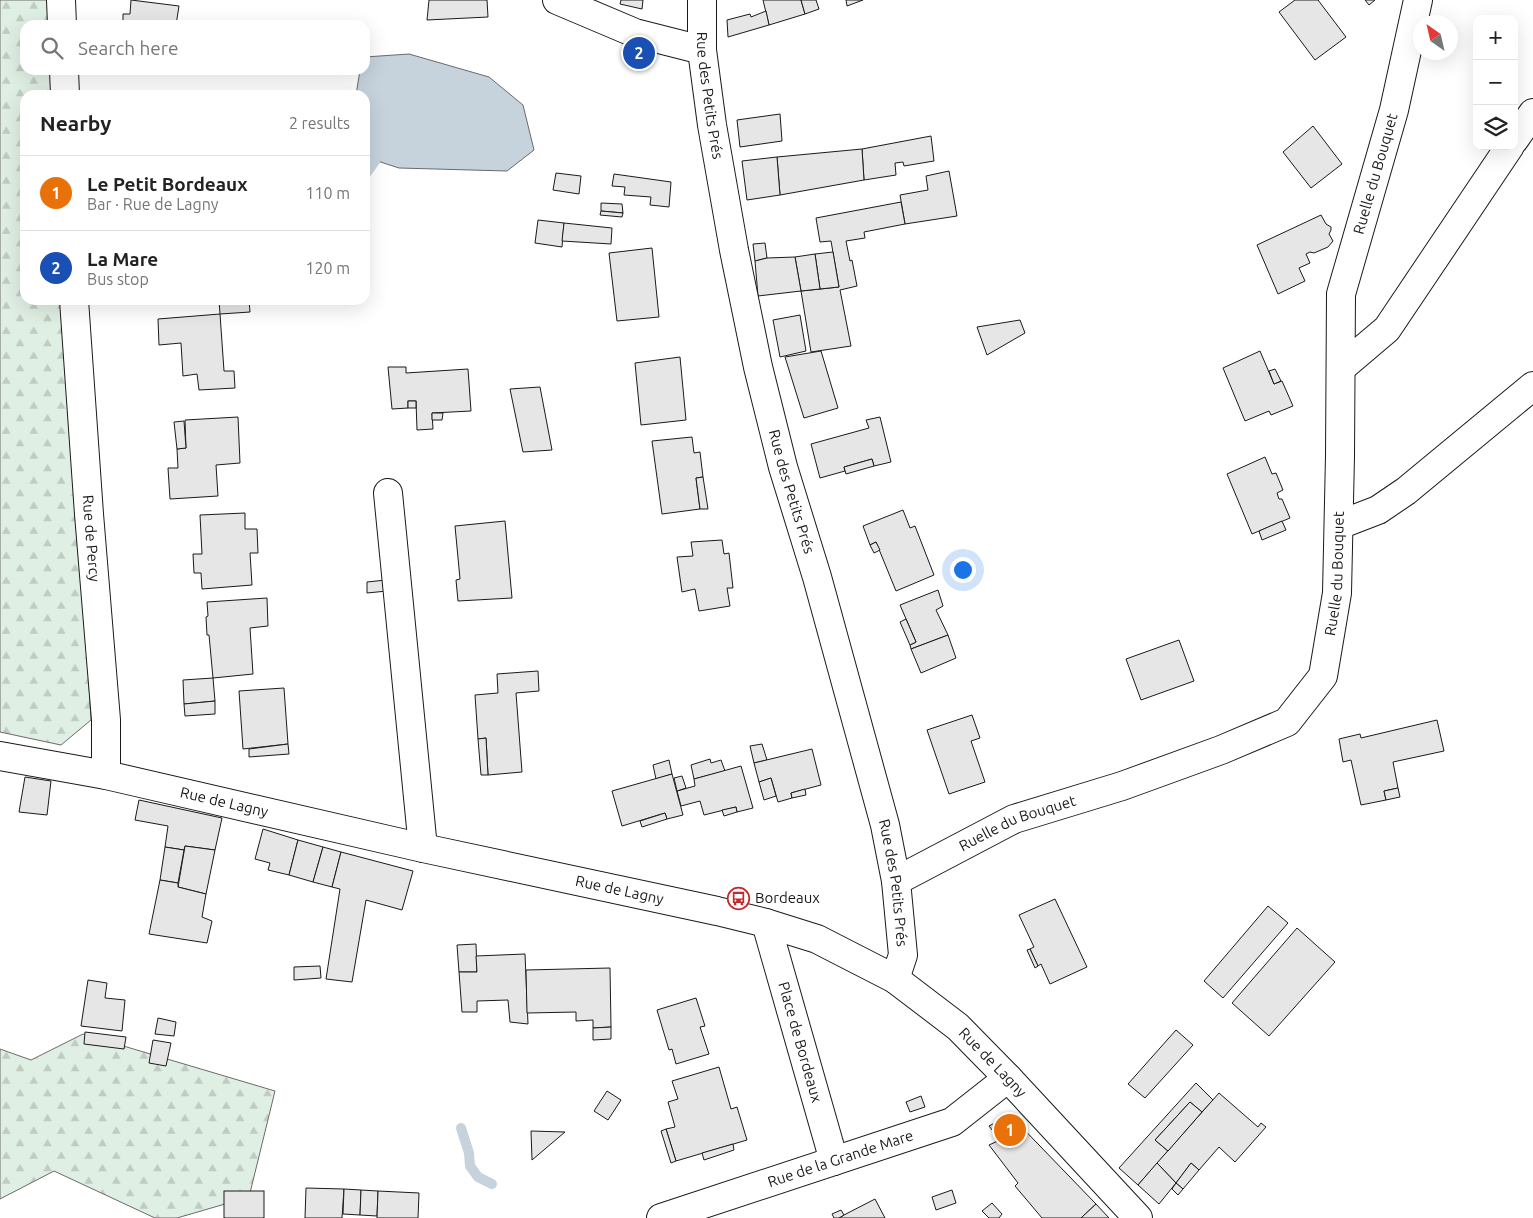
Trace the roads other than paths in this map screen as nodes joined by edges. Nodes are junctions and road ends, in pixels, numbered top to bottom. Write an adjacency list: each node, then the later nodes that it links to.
1 (61, 0): 5 (street)
2 (557, 0): 6 (street)
3 (702, 0): 6 (street, Rue des Petits Prés)
4 (1418, 0): 13 (street, Ruelle du Bouquet)
5 (62, 20)
6 (702, 50): 20 (street, Rue des Petits Prés)
7 (64, 75): 8 (street)
8 (65, 90)
9 (1533, 112): 10 (street)
10 (1518, 134)
11 (1507, 150): 13 (street)
12 (74, 305): 18 (street, Rue de Percy)
13 (1341, 368): 16 (street, Ruelle du Bouquet)
14 (1533, 386): 16 (street)
15 (388, 493): 19 (street)
16 (1339, 525): 20 (street, Ruelle du Bouquet)
17 (0, 756): 18 (street, Rue de Lagny)
18 (106, 775): 19 (street, Rue de Lagny)
19 (423, 848): 21 (street, Rue de Lagny)
20 (896, 881): 22 (street, Rue des Petits Prés)
21 (766, 923): 22 (street, Rue de Lagny); 24 (street, Place de Bordeaux)
22 (896, 979): 23 (street, Rue de Lagny)
23 (1008, 1078): 24 (street, Rue de la Grande Mare); 26 (street, Rue de Lagny)
24 (834, 1161): 25 (street, Rue de la Grande Mare)
25 (661, 1218)
26 (1138, 1218)

